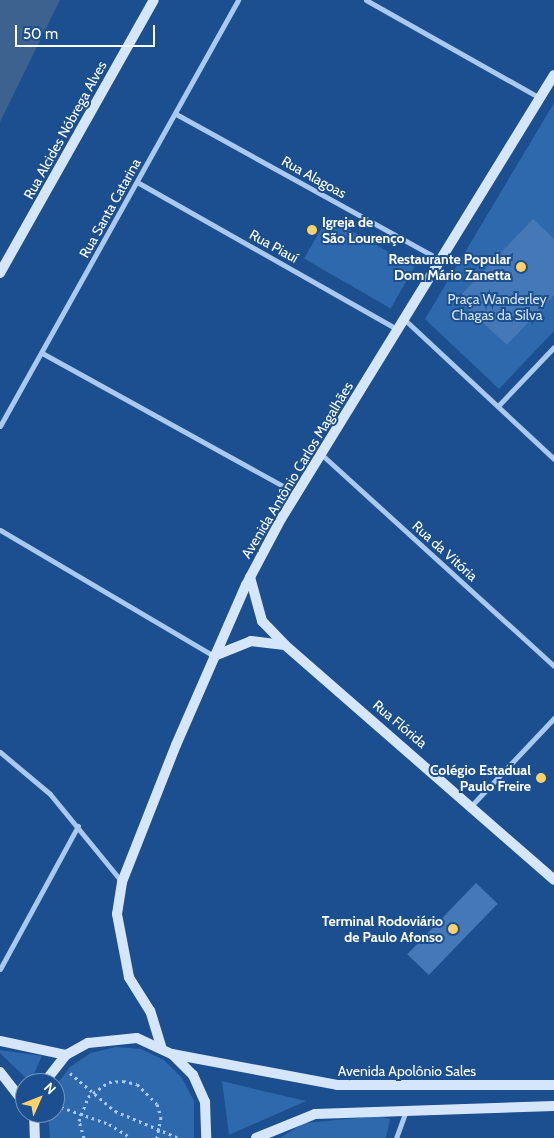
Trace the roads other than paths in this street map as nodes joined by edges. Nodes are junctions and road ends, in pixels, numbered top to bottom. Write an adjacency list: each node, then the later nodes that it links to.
1 (154, 0): 9 (street, Rua Alcides Nóbrega Alves)
2 (238, 0): 6 (street, Rua Santa Catarina)
3 (366, 0): 5 (street)
4 (554, 75): 5 (street, Avenida Antônio Carlos Magalhães)
5 (540, 98): 8 (street, Avenida Antônio Carlos Magalhães)
6 (176, 114): 7 (street, Rua Santa Catarina); 8 (street, Rua Alagoas)
7 (137, 182): 11 (street, Rua Piauí); 13 (street, Rua Santa Catarina)
8 (442, 261): 10 (street, Avenida Antônio Carlos Magalhães)
9 (0, 273)
10 (405, 320): 11 (street, Avenida Antônio Carlos Magalhães); 14 (street)
11 (400, 330): 16 (street, Avenida Antônio Carlos Magalhães)
12 (554, 347): 14 (street)
13 (42, 353): 15 (street, Rua Santa Catarina); 18 (street)
14 (498, 406): 17 (street)
15 (0, 426)
16 (320, 453): 18 (street, Avenida Antônio Carlos Magalhães); 23 (street, Rua da Vitória)
17 (554, 459)
18 (296, 494): 20 (street, Avenida Antônio Carlos Magalhães)
19 (0, 530): 22 (street)
20 (250, 577): 21 (street, Rua Flórida); 22 (street, Avenida Antônio Carlos Magalhães)
21 (285, 645): 22 (street); 26 (street, Rua Flórida)
22 (214, 656): 29 (street, Avenida Antônio Carlos Magalhães)
23 (554, 666)
24 (554, 718): 26 (street)
25 (0, 752): 27 (street)
26 (472, 805): 28 (street, Rua Flórida)
27 (78, 826): 29 (street); 30 (street)
28 (554, 880)
29 (122, 882): 32 (street, Avenida Antônio Carlos Magalhães)
30 (0, 969)
31 (0, 1041): 34 (street)
32 (161, 1046): 33 (street); 34 (street)
33 (172, 1054): 37 (street, Avenida Apolônio Sales); 43 (street)
34 (66, 1055): 36 (street)
35 (0, 1072): 38 (street)
36 (52, 1073)
37 (554, 1085)
38 (15, 1091)
39 (554, 1106): 40 (street)
40 (406, 1109): 44 (street); 45 (street)
41 (34, 1123): 42 (street)
42 (35, 1138)
43 (206, 1138)
44 (256, 1138)
45 (396, 1138)

